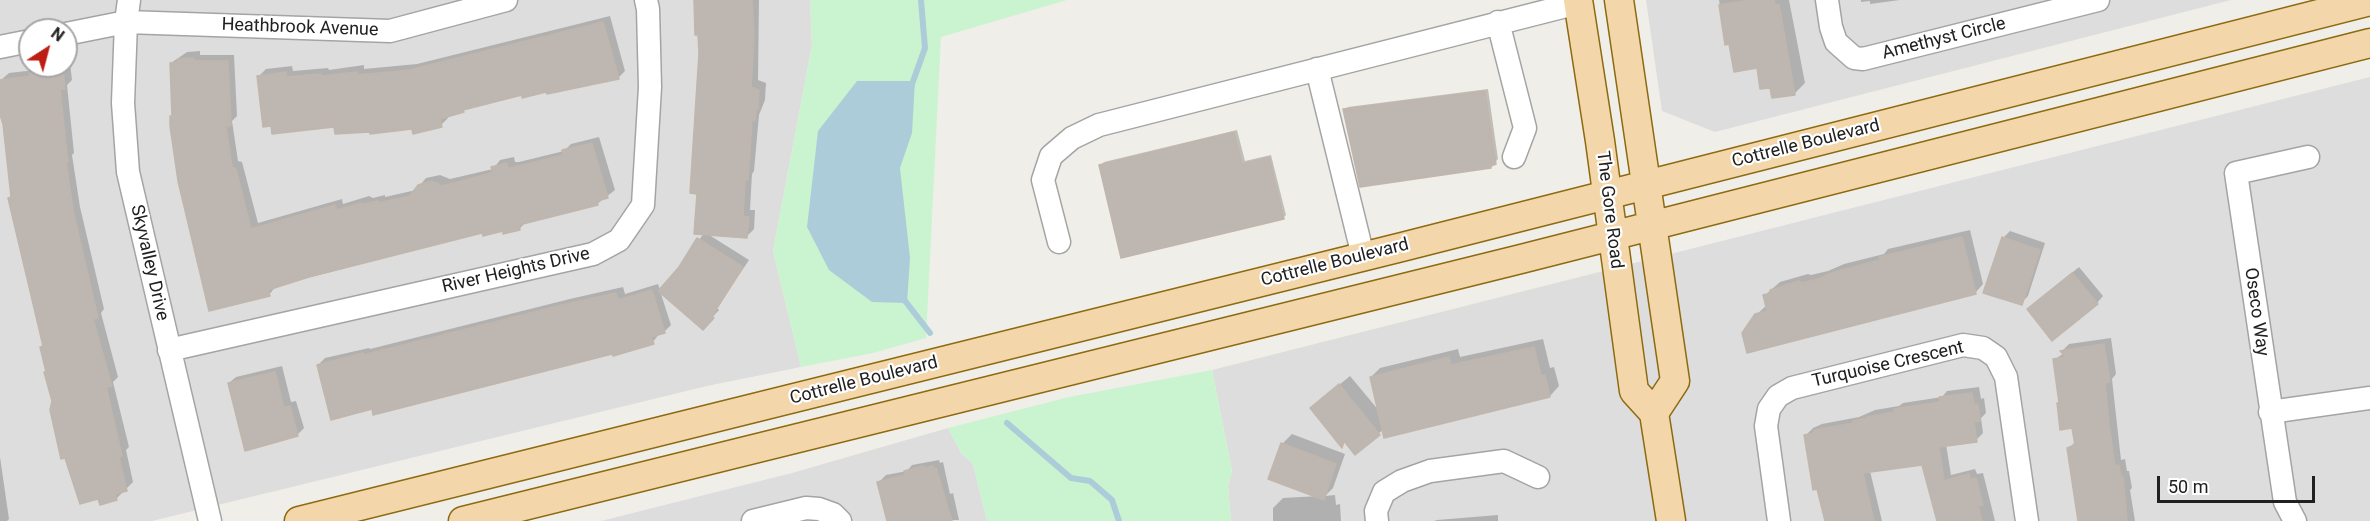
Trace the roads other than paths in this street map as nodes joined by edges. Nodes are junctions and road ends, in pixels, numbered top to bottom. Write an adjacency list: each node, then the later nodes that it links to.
1 (506, 0): 9 (street, Heathbrook Avenue)
2 (646, 0): 24 (street, River Heights Drive)
3 (1619, 0): 18 (main road)
4 (1827, 0): 8 (street, Amethyst Circle)
5 (2098, 0): 8 (street, Amethyst Circle)
6 (1578, 1): 10 (street); 19 (main road, The Gore Road)
7 (2370, 1): 18 (main road, Cottrelle Boulevard)
8 (2071, 3)
9 (127, 11): 11 (street, Heathbrook Avenue); 24 (street, Skyvalley Drive)
10 (1498, 22): 15 (street); 16 (street)
11 (78, 29)
12 (18, 43): 14 (street)
13 (2370, 43): 20 (main road)
14 (0, 47)
15 (1317, 69): 22 (street); 23 (street)
16 (1514, 157)
17 (2308, 157): 26 (street, Oseco Way)
18 (1646, 184): 19 (main road, Cottrelle Boulevard); 20 (main road)
19 (1607, 195): 21 (main road, The Gore Road); 23 (main road, Cottrelle Boulevard)
20 (1652, 225): 21 (main road); 27 (main road)
21 (1612, 235): 27 (main road, The Gore Road); 31 (main road)
22 (1059, 242)
23 (1363, 256): 30 (main road, Cottrelle Boulevard)
24 (169, 350): 29 (street, Skyvalley Drive)
25 (2370, 398): 26 (street)
26 (2270, 412): 38 (street, Oseco Way)
27 (1654, 413): 35 (main road)
28 (1538, 477): 34 (street)
29 (210, 521)
30 (299, 521)
31 (463, 521)
32 (753, 521): 33 (street)
33 (840, 521)
34 (1377, 521)
35 (1671, 521)
36 (1779, 521): 37 (street, Turquoise Crescent)
37 (2027, 521)
38 (2295, 521)

